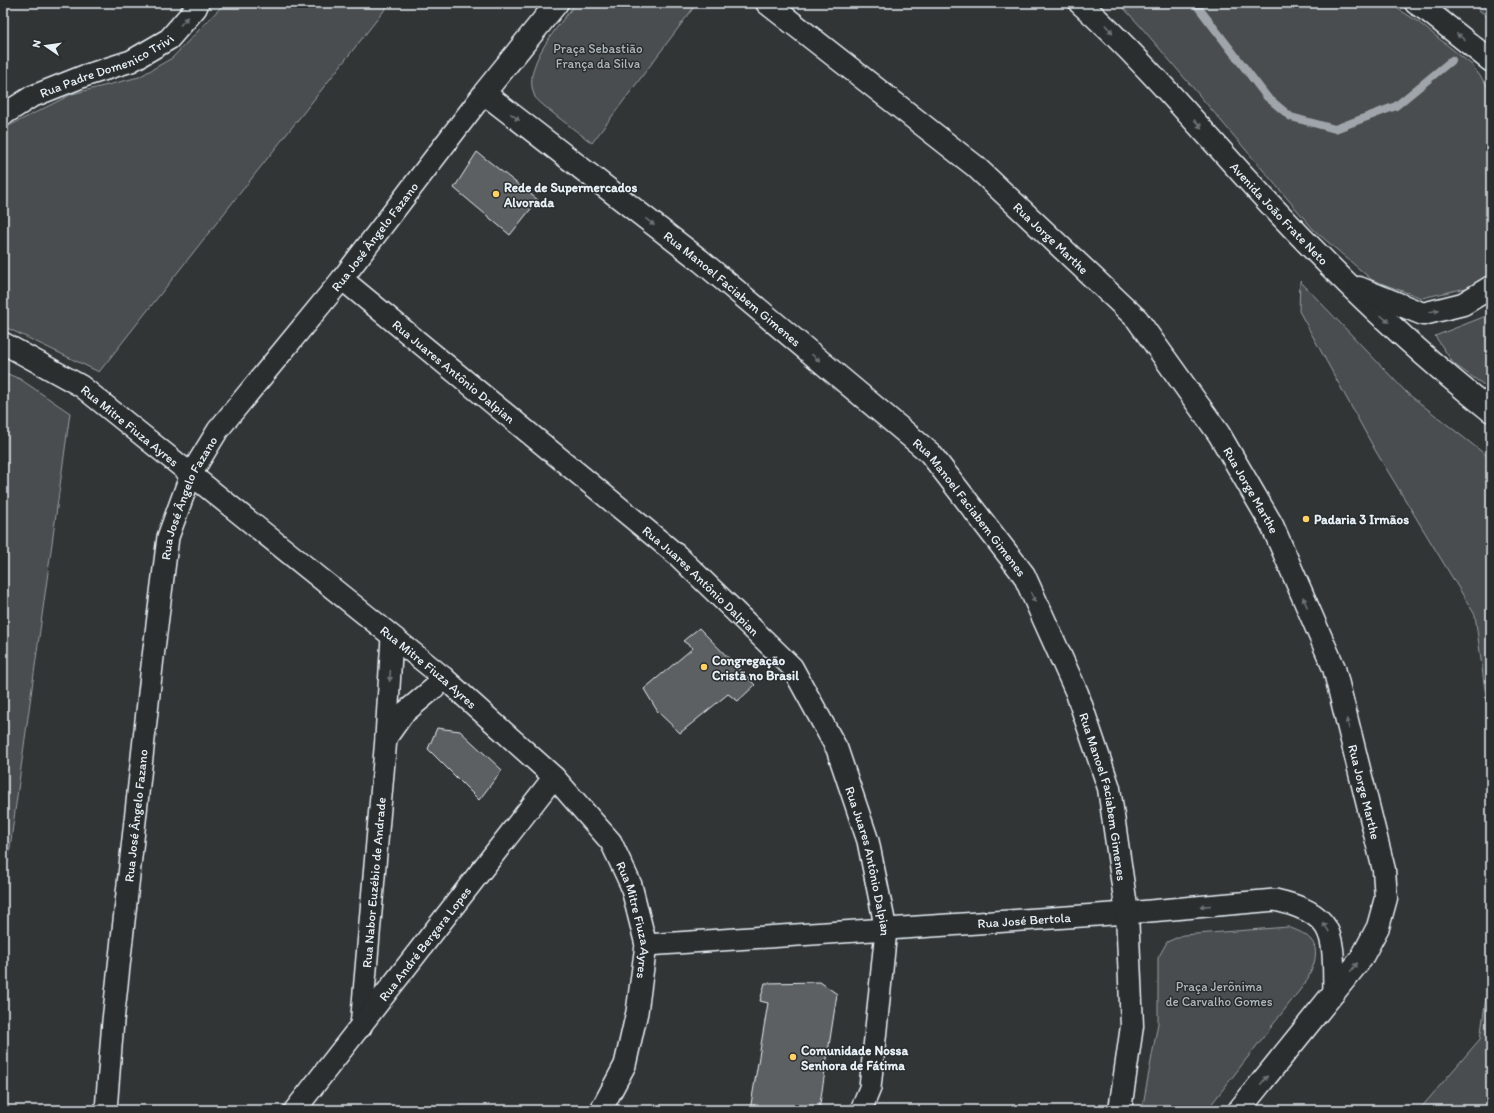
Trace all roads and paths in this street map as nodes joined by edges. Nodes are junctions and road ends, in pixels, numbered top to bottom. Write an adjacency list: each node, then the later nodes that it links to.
1 (198, 3): 8 (street, Rua Padre Domenico Trivi, one-way to 1)
2 (557, 3): 7 (street, Rua José Ângelo Fazano)
3 (767, 3): 22 (street, Rua Jorge Marthe, one-way to 3)
4 (1080, 3): 10 (street, Avenida João Frate Neto, one-way to 10)
5 (1416, 3): 6 (street, one-way to 5)
6 (1491, 61)
7 (484, 93): 9 (street, Rua José Ângelo Fazano); 19 (street, Rua Manoel Faciabem Gimenes, one-way to 19)
8 (3, 115)
9 (342, 278): 14 (street, Rua José Ângelo Fazano); 20 (street, Rua Juares Antônio Dalpian)
10 (1345, 283): 11 (street, one-way to 11); 13 (street, Avenida João Frate Neto, one-way to 13)
11 (1491, 288)
12 (3, 343): 14 (street, Rua Mitre Fiuza Ayres)
13 (1491, 411)
14 (191, 474): 15 (street, Rua Mitre Fiuza Ayres); 24 (street, Rua José Ângelo Fazano)
15 (392, 637): 16 (street, Rua Mitre Fiuza Ayres); 17 (street, Rua Nabor Euzébio de Andrade, one-way to 17)
16 (443, 677): 17 (street); 18 (street, Rua Mitre Fiuza Ayres)
17 (386, 738): 23 (street, Rua Nabor Euzébio de Andrade)
18 (554, 777): 21 (street, Rua Mitre Fiuza Ayres); 23 (street, Rua André Bergara Lopes)
19 (1127, 913): 20 (street, Rua José Bertola); 22 (street, Rua José Bertola, one-way to 19); 28 (street, Rua Manoel Faciabem Gimenes)
20 (886, 930): 21 (street, Rua José Bertola); 27 (street, Rua Juares Antônio Dalpian)
21 (646, 945): 26 (street, Rua Mitre Fiuza Ayres)
22 (1334, 993): 29 (street, Rua Jorge Marthe, one-way to 22)
23 (361, 1027): 25 (street, Rua André Bergara Lopes)
24 (106, 1110)
25 (295, 1110)
26 (601, 1110)
27 (861, 1110)
28 (1120, 1110)
29 (1240, 1110)

